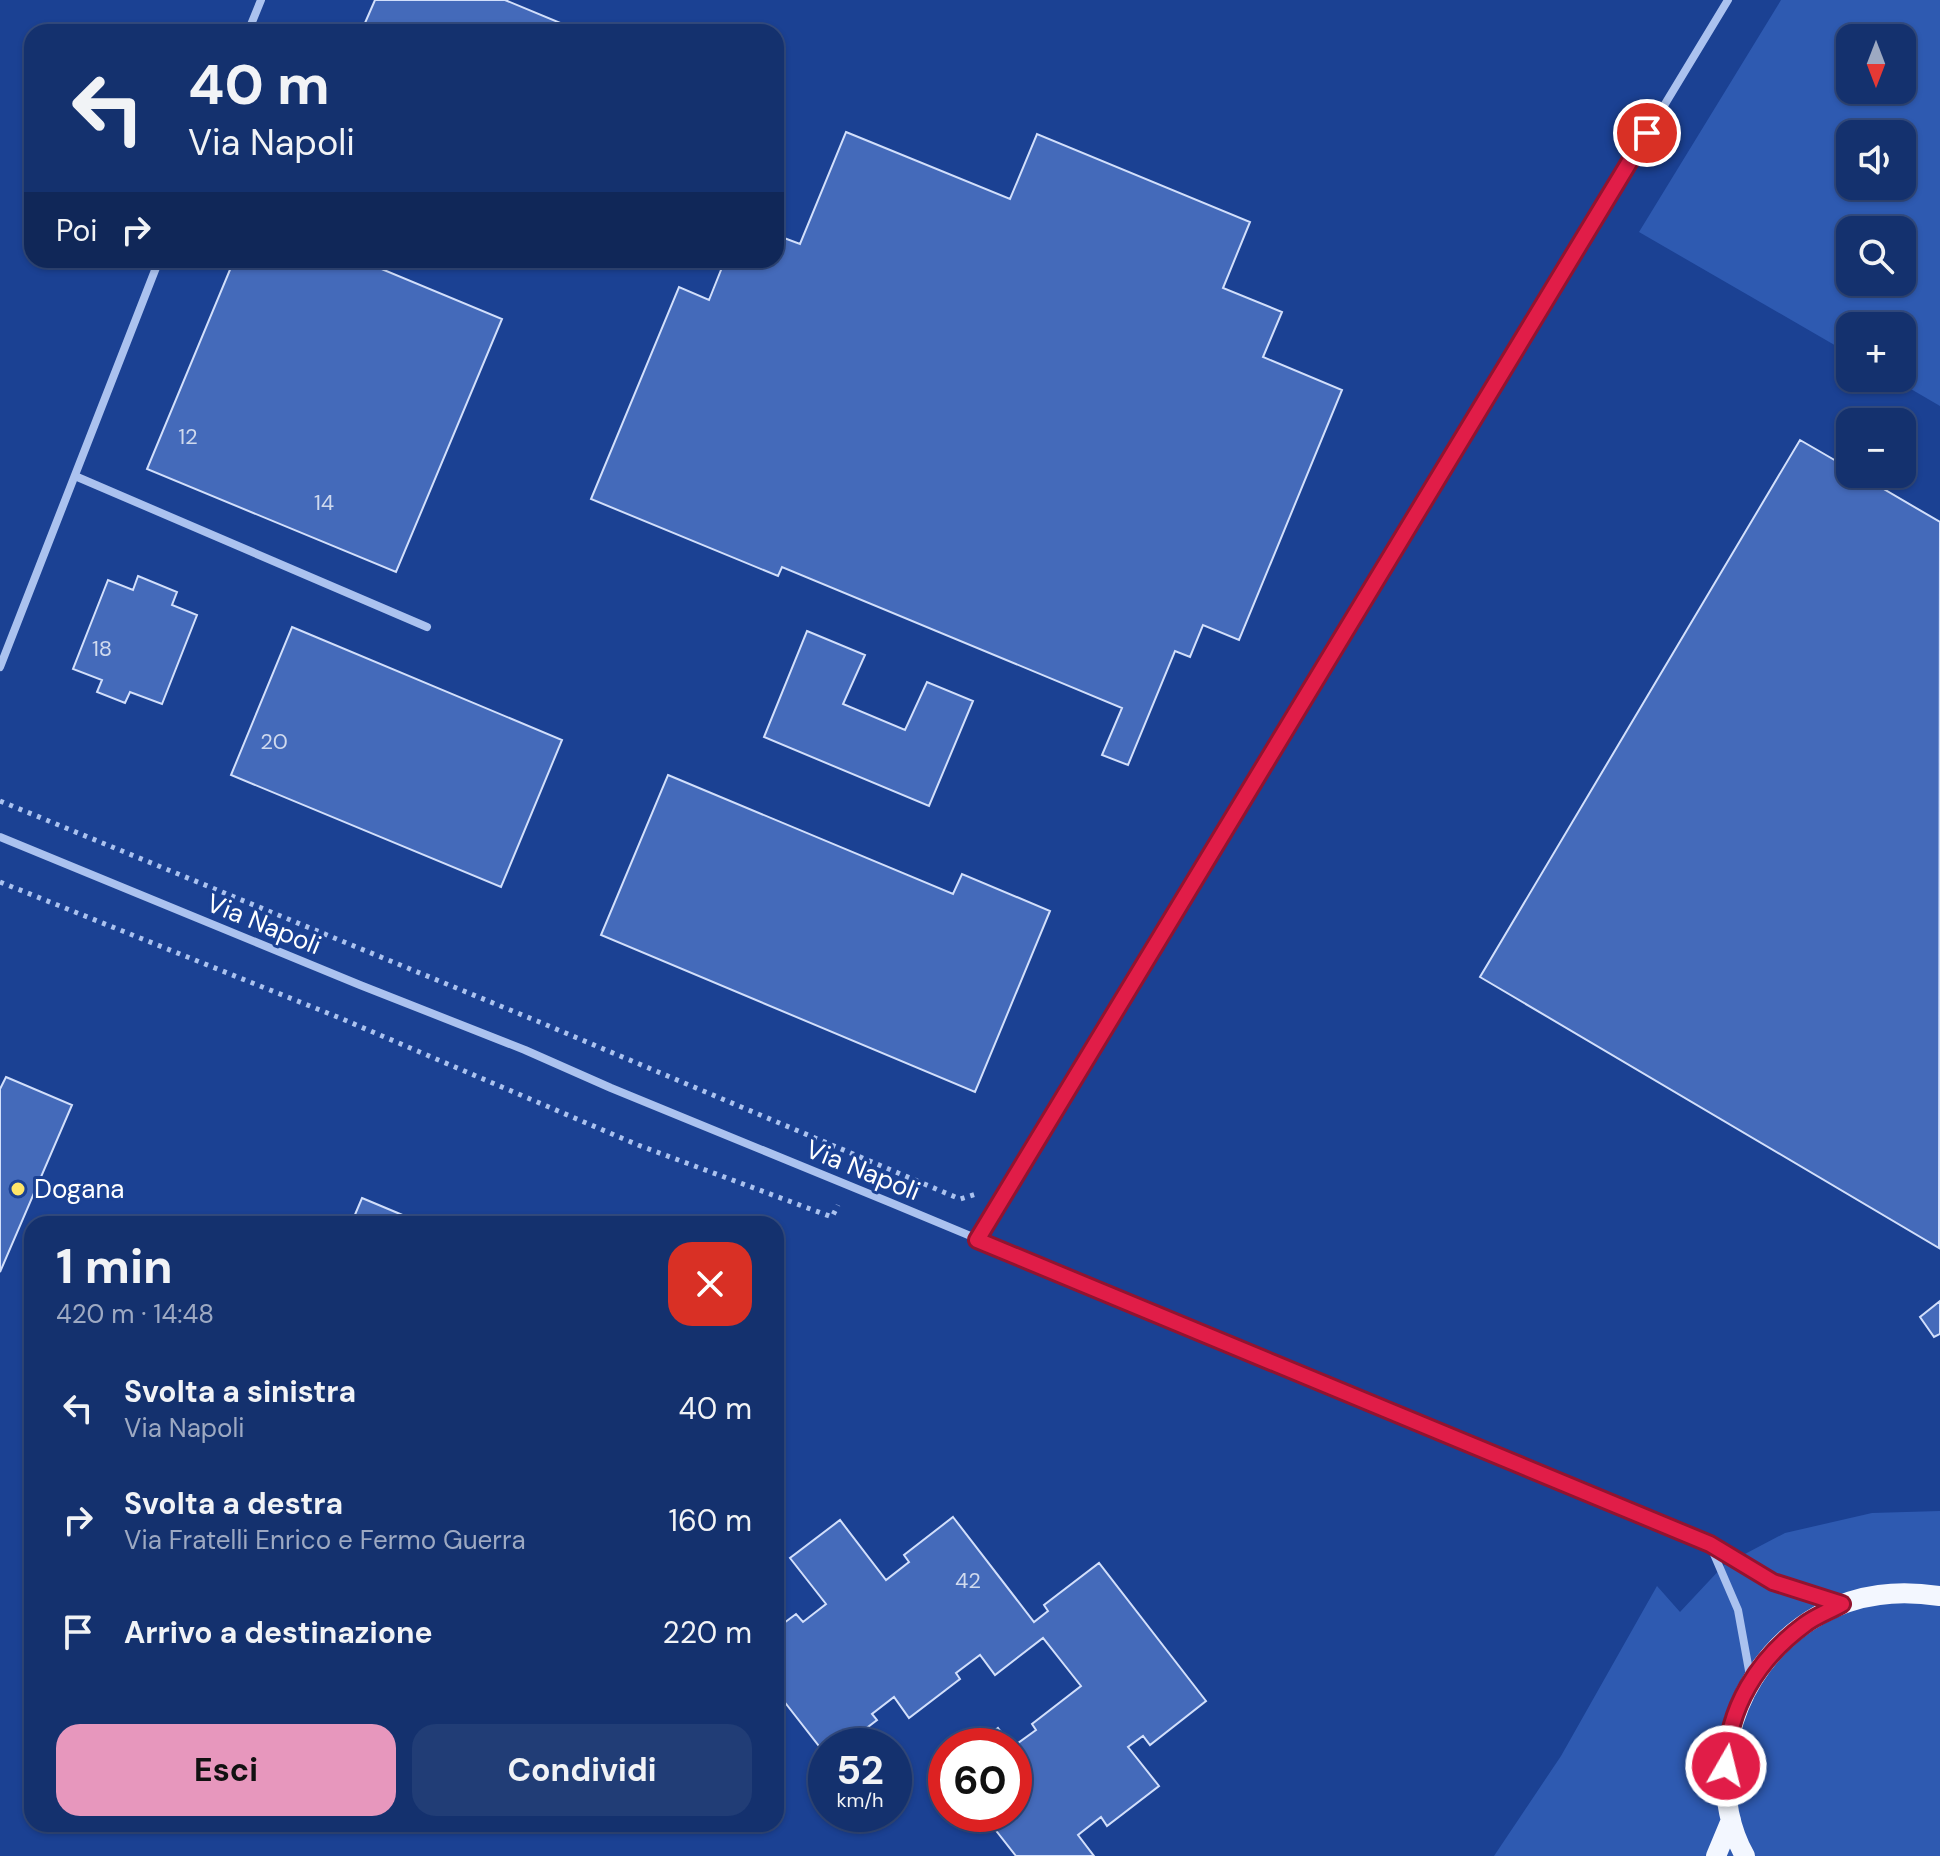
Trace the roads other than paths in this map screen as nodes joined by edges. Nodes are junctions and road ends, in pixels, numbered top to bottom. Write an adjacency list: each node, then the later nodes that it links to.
1 (261, 0): 3 (street)
2 (1728, 0): 9 (street)
3 (251, 24)
4 (156, 268): 5 (street)
5 (75, 476): 6 (street); 7 (street)
6 (427, 627)
7 (0, 667)
8 (0, 837): 9 (street, Via Napoli)
9 (977, 1240): 10 (street, Via Napoli)
10 (1710, 1544): 12 (street, Via Napoli); 13 (street)
11 (1940, 1596): 12 (main road)
12 (1842, 1604): 13 (main road)
13 (1751, 1679): 14 (main road)
14 (1731, 1820): 15 (main road); 16 (main road)
15 (1716, 1856)
16 (1745, 1856)

